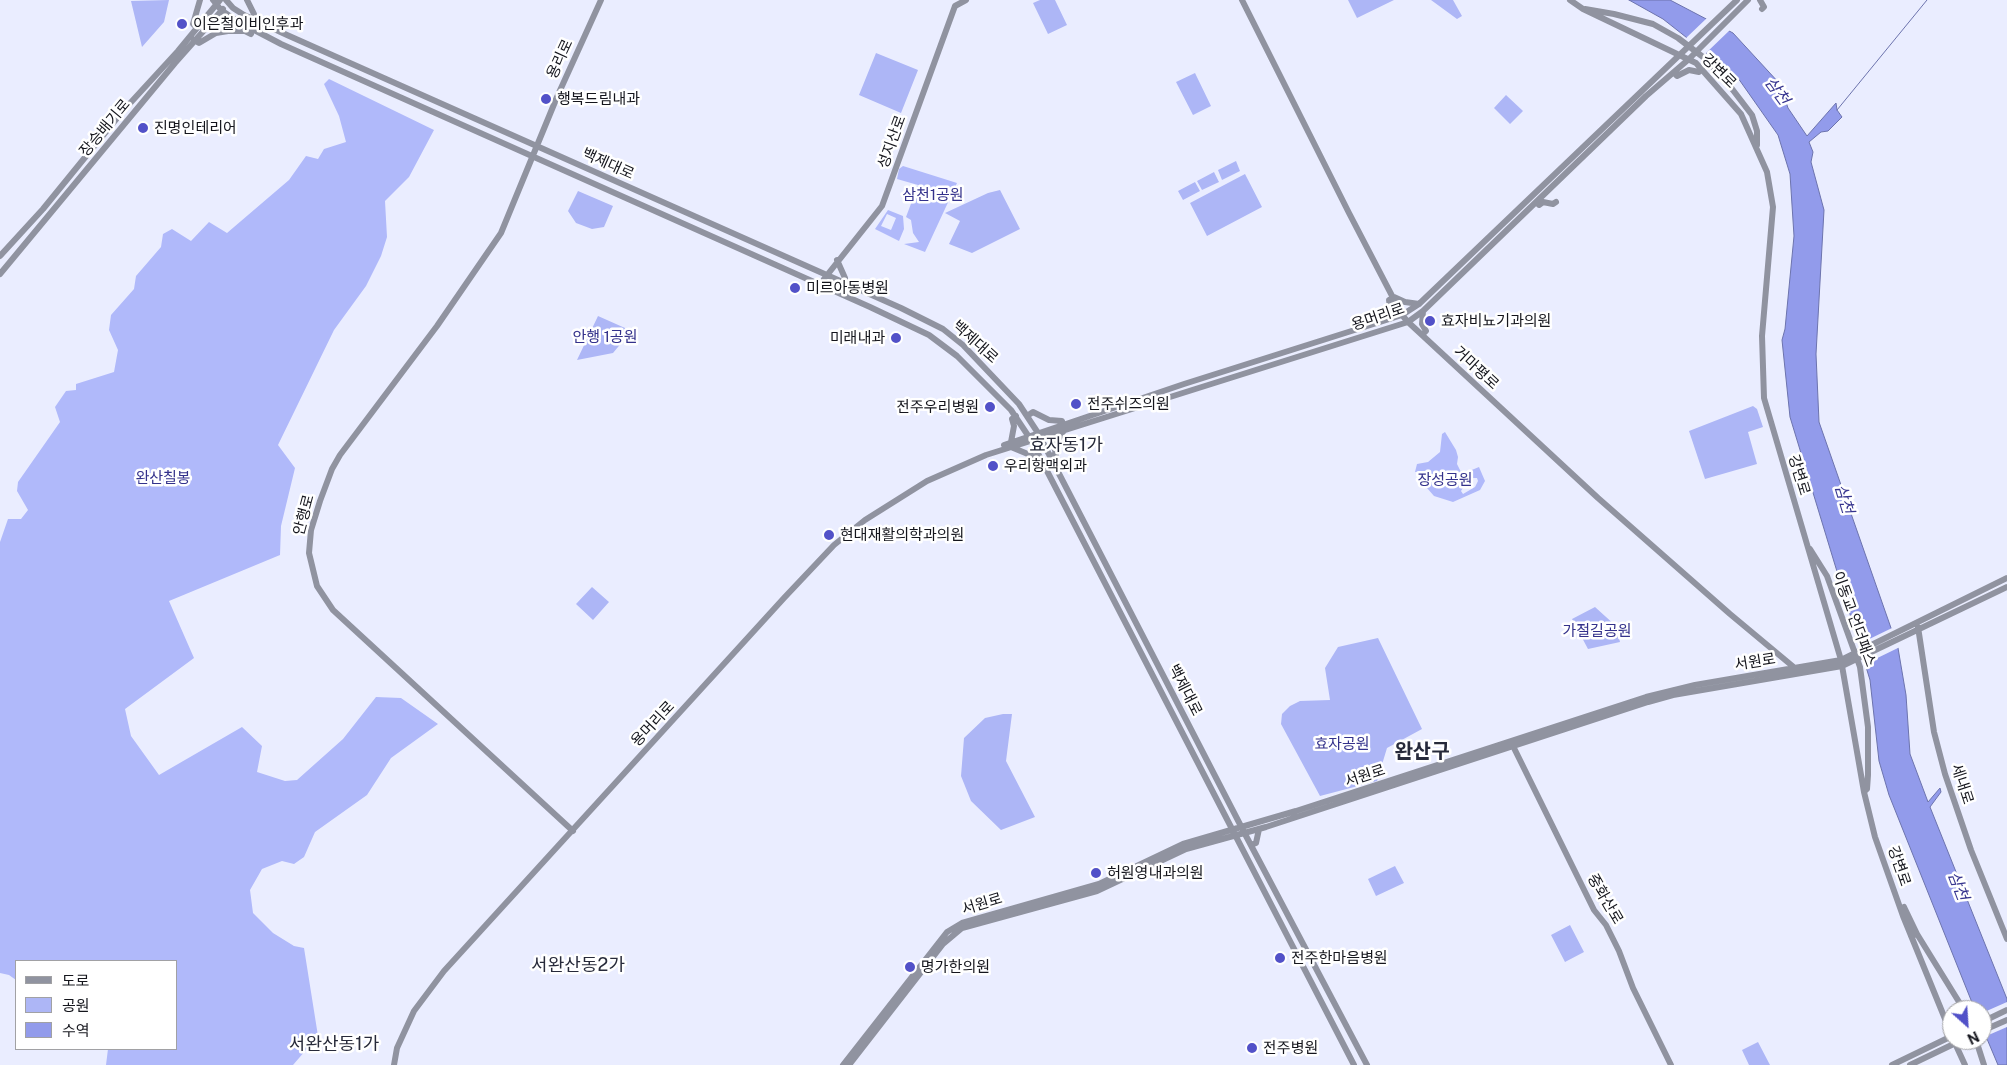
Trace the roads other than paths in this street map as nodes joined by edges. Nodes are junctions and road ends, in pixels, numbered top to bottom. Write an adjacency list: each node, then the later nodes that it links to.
1 (200, 0): 16 (street)
2 (248, 0): 15 (street)
3 (601, 0): 22 (street, 용리로)
4 (966, 0): 28 (street, 성지산로)
5 (1242, 0): 33 (street, 거마평로)
6 (1570, 0): 14 (street, 강변로)
7 (1737, 0): 19 (street)
8 (1760, 0): 12 (street)
9 (229, 1): 13 (street, 장승배기로); 15 (street, 백제대로)
10 (1746, 1): 19 (street)
11 (216, 2): 13 (street, 백제대로); 16 (street, 장승배기로)
12 (1762, 9)
13 (222, 10): 17 (street, 장승배기로); 18 (street, 백제대로)
14 (1583, 10): 19 (street, 강변로); 23 (street)
15 (253, 19): 22 (street, 백제대로)
16 (196, 28): 27 (street, 장승배기로)
17 (194, 40): 18 (street); 29 (street, 장승배기로)
18 (294, 50): 24 (street, 백제대로)
19 (1687, 54): 20 (street, 강변로); 21 (street, 용머리로); 34 (street, 용머리로)
20 (1702, 69): 21 (street); 23 (street, 강변로)
21 (1674, 72): 25 (street, 용머리로)
22 (538, 146): 24 (street, 용리로); 30 (street, 백제대로)
23 (1757, 147): 48 (street, 강변로)
24 (533, 156): 31 (street, 백제대로); 60 (street, 안행로)
25 (1536, 202): 26 (street); 35 (street, 용머리로)
26 (1556, 202)
27 (0, 256)
28 (837, 260): 30 (street, 성지산로); 32 (street)
29 (0, 274)
30 (825, 276): 31 (street, 성지산로); 32 (street, 백제대로)
31 (821, 284): 40 (street, 백제대로)
32 (843, 284): 41 (street, 백제대로)
33 (1394, 297): 34 (street); 36 (street, 거마평로); 37 (street)
34 (1419, 304): 36 (street, 용머리로)
35 (1423, 311): 38 (street, 용머리로); 39 (street)
36 (1402, 315): 37 (street, 용머리로); 38 (street, 거마평로)
37 (1385, 320): 42 (street, 용머리로)
38 (1408, 322): 39 (street, 거마평로); 42 (street, 용머리로)
39 (1422, 335): 52 (street, 거마평로)
40 (1016, 416): 44 (street, 백제대로); 45 (street)
41 (1027, 416): 42 (street); 43 (street, 백제대로)
42 (1063, 428): 43 (street, 용머리로); 47 (street)
43 (1039, 435): 44 (street, 용머리로); 47 (street, 백제대로)
44 (1030, 438): 45 (street, 용머리로); 46 (street, 백제대로)
45 (1011, 445): 46 (street); 60 (street, 용머리로)
46 (1039, 456): 61 (street, 백제대로)
47 (1051, 456): 58 (street, 백제대로)
48 (1807, 548): 53 (street, 강변로); 57 (street, 이동교 언더패스)
49 (2007, 578): 51 (street, 서원로)
50 (2007, 587): 51 (street, 서원로)
51 (1916, 627): 53 (street, 서원로); 65 (street, 세내로)
52 (1782, 659): 54 (street); 55 (street, 거마평로)
53 (1844, 662): 55 (street, 서원로); 57 (street, 강변로)
54 (1779, 671): 55 (street, 서원로); 58 (street, 서원로)
55 (1797, 671): 56 (street, 서원로)
56 (1514, 746): 59 (street, 서원로); 81 (street, 중화산로)
57 (1864, 792): 64 (street, 강변로)
58 (1241, 827): 61 (street, 서원로); 62 (street, 백제대로)
59 (1260, 829): 62 (street, 서원로); 63 (street)
60 (573, 831): 76 (street, 용머리로)
61 (1233, 832): 62 (street, 서원로); 77 (street, 서원로); 78 (street, 서원로); 79 (street, 백제대로)
62 (1245, 834): 63 (street, 백제대로)
63 (1251, 845): 80 (street, 백제대로)
64 (1914, 935): 66 (street); 67 (street)
65 (2007, 939)
66 (1957, 1000)
67 (1942, 1009)
68 (2007, 1010): 69 (street)
69 (1992, 1017)
70 (2007, 1020): 71 (street)
71 (1992, 1027)
72 (1942, 1041): 82 (street)
73 (1942, 1049): 83 (street)
74 (1961, 1050): 84 (street)
75 (1979, 1050): 85 (street)
76 (394, 1065)
77 (842, 1065)
78 (849, 1065)
79 (1354, 1065)
80 (1367, 1065)
81 (1670, 1065)
82 (1892, 1065)
83 (1910, 1065)
84 (1965, 1065)
85 (1984, 1065)

